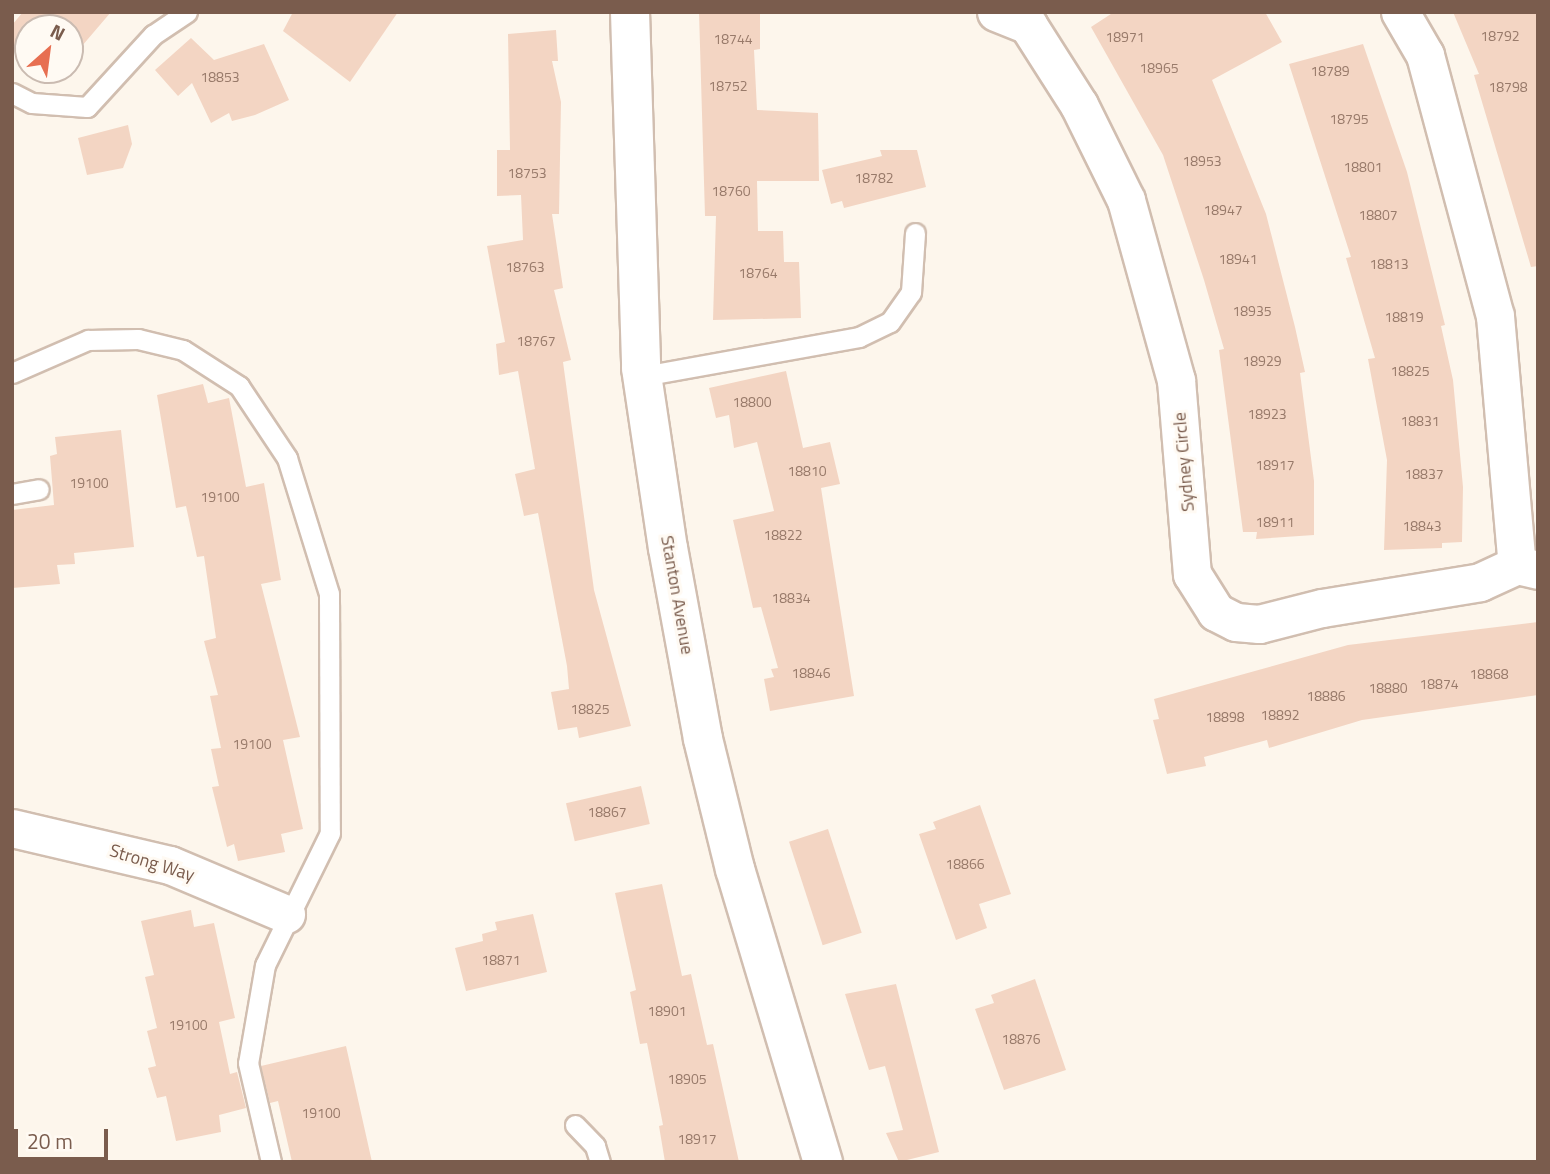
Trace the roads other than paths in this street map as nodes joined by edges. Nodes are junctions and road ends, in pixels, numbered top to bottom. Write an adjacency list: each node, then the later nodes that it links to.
1 (187, 12): 5 (lane)
2 (630, 12): 8 (street, Stanton Avenue)
3 (1400, 12): 11 (street, Sydney Circle)
4 (1025, 17): 11 (street, Sydney Circle)
5 (12, 93)
6 (915, 233): 8 (lane)
7 (12, 373): 13 (lane)
8 (643, 376): 17 (street, Stanton Avenue)
9 (39, 489): 10 (lane)
10 (12, 495)
11 (1528, 567)
12 (12, 828): 13 (street, Strong Way)
13 (286, 914): 15 (lane)
14 (575, 1125): 16 (lane)
15 (271, 1162)
16 (600, 1162)
17 (823, 1162)

